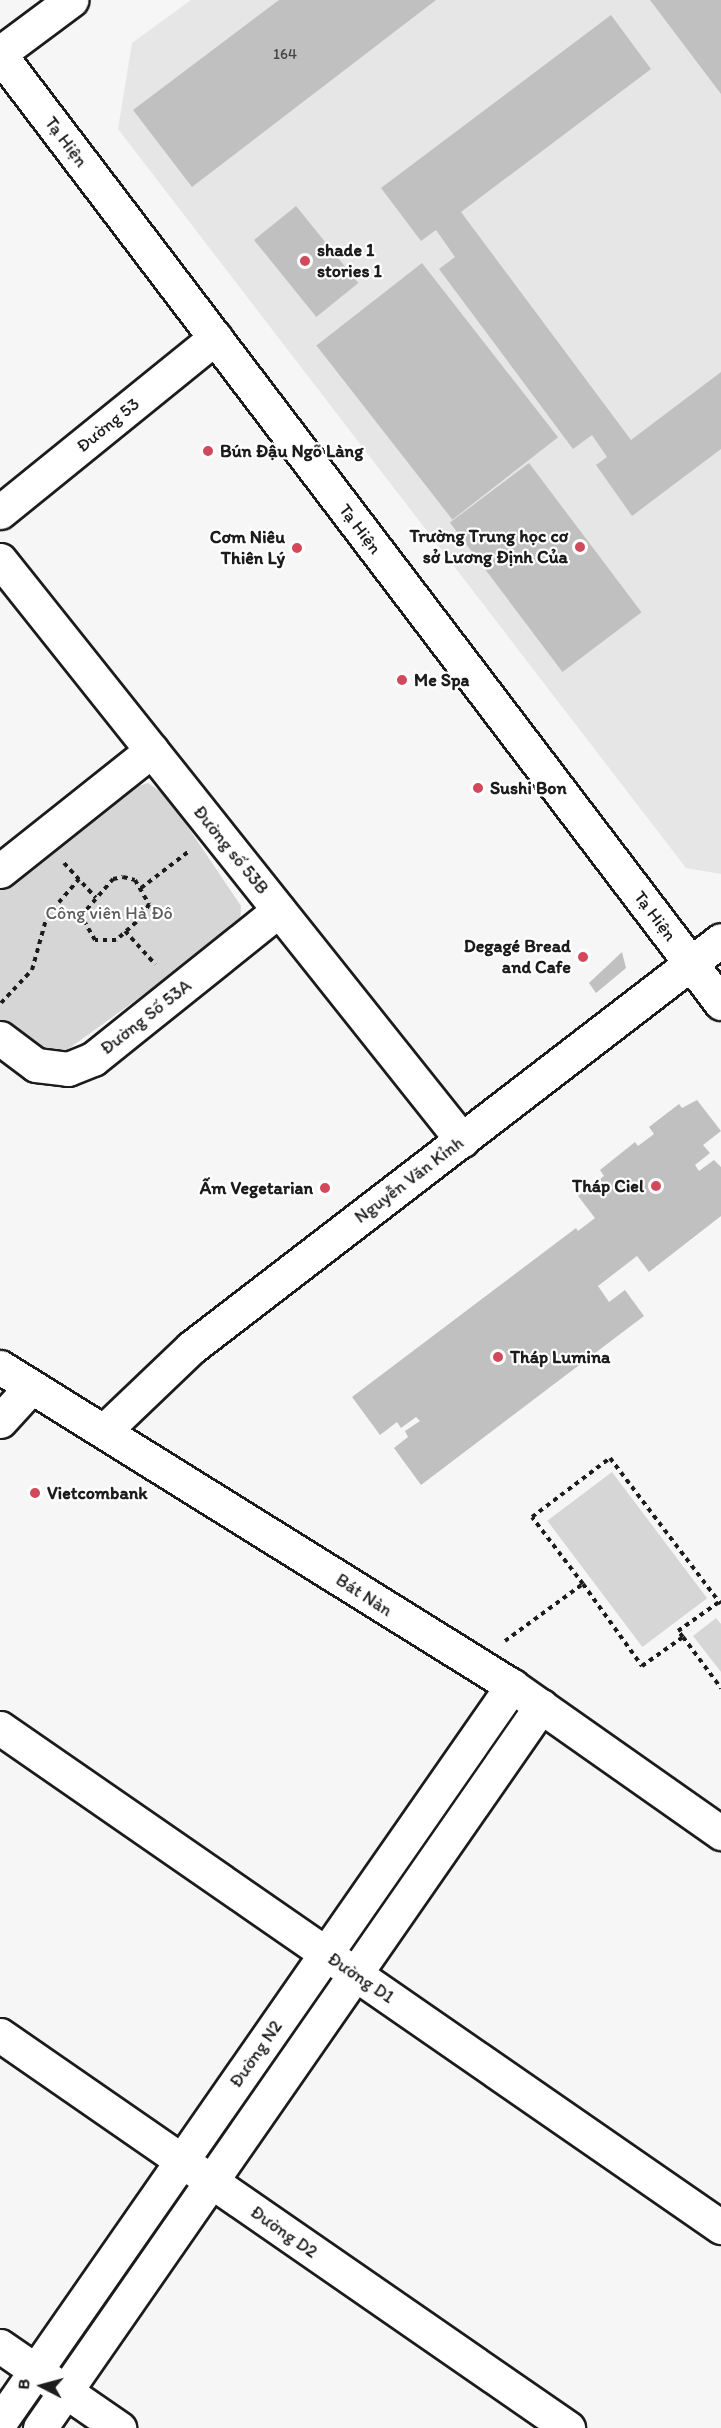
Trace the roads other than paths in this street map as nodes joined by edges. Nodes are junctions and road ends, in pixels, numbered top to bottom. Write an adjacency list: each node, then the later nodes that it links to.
1 (70, 0): 2 (street)
2 (0, 54): 3 (street, Tạ Hiện)
3 (215, 338): 4 (street, Đường 53); 10 (street, Tạ Hiện)
4 (0, 512)
5 (0, 560): 6 (street, Đường số 53B)
6 (152, 750): 7 (street); 8 (street, Đường số 53B)
7 (0, 871)
8 (279, 910): 12 (street, Đường Số 53A); 13 (street, Đường số 53B)
9 (721, 940): 10 (street, Nguyễn Văn Kỉnh)
10 (690, 963): 11 (street, Tạ Hiện); 13 (street, Nguyễn Văn Kỉnh)
11 (721, 1003)
12 (0, 1038)
13 (462, 1140): 17 (street, Nguyễn Văn Kỉnh)
14 (0, 1367): 15 (street, Bát Nàn)
15 (31, 1387): 16 (street); 17 (street, Bát Nàn)
16 (0, 1421)
17 (105, 1430): 18 (street, Bát Nàn)
18 (512, 1686): 19 (street, Bát Nàn); 22 (street, Đường N2)
19 (542, 1706): 21 (street, Bát Nàn); 23 (street, Đường N2)
20 (0, 1728): 22 (street, Đường D1)
21 (721, 1833)
22 (325, 1953): 23 (street, Đường D1); 25 (street, Đường N2)
23 (356, 1974): 26 (street, Đường N2); 27 (street, Đường D1)
24 (0, 2035): 25 (street, Đường D2)
25 (182, 2160): 26 (street, Đường D2); 29 (street, Đường N2)
26 (211, 2181): 30 (street, Đường N2); 34 (street, Đường D2)
27 (721, 2227)
28 (0, 2346): 29 (street)
29 (35, 2370): 30 (street); 31 (street, Đường N2)
30 (66, 2391): 32 (street, Đường N2); 33 (street)
31 (0, 2421)
32 (40, 2428)
33 (119, 2428)
34 (568, 2428)

